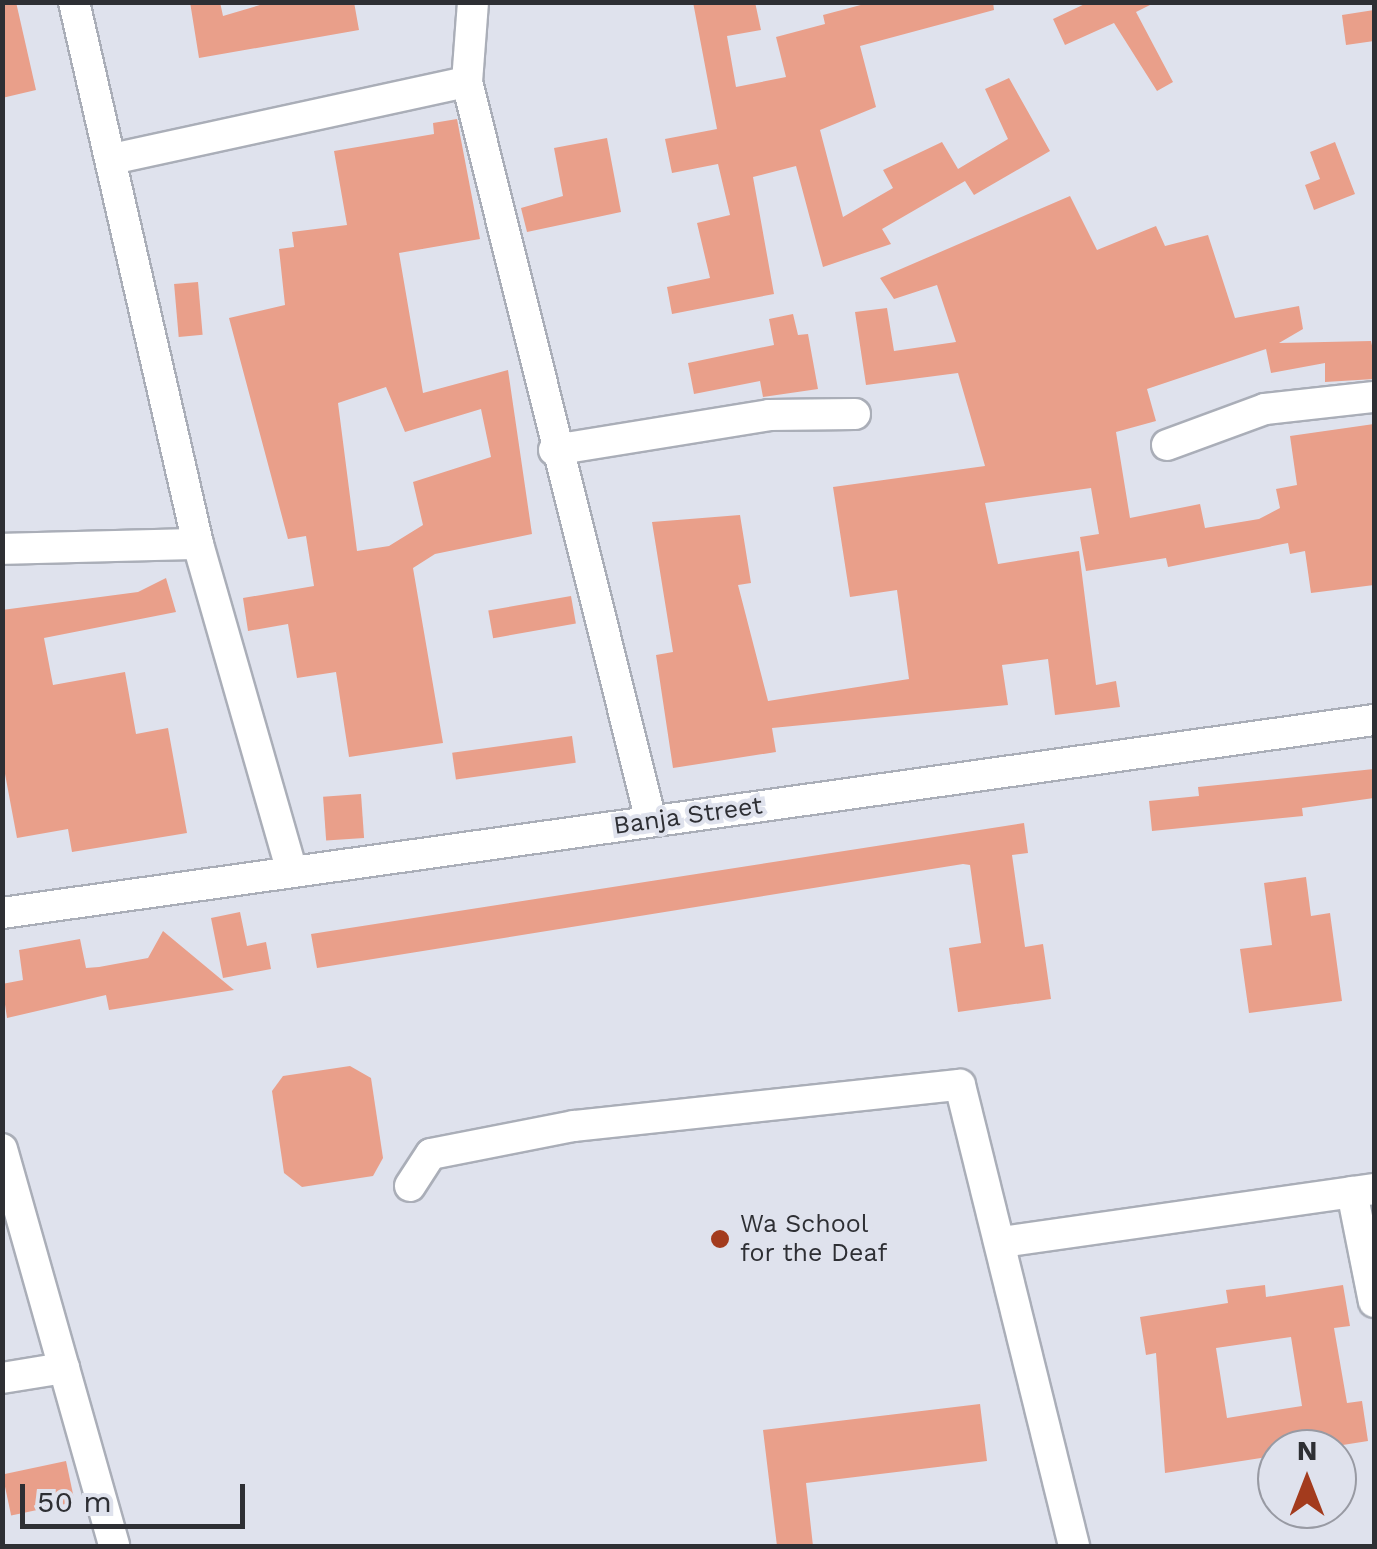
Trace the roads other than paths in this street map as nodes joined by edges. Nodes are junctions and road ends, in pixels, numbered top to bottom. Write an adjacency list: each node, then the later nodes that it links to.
1 (74, 2): 4 (street)
2 (473, 2): 3 (street)
3 (467, 82): 4 (street); 8 (street)
4 (116, 158): 9 (street)
5 (1374, 397): 7 (street)
6 (854, 414): 8 (street)
7 (1167, 445)
8 (554, 450): 12 (street)
9 (198, 544): 10 (street); 13 (street)
10 (2, 549)
11 (1374, 720): 12 (street, Banja Street)
12 (652, 821): 13 (street, Banja Street)
13 (292, 871): 14 (street, Banja Street)
14 (2, 913)
15 (2, 1149): 20 (street)
16 (410, 1186): 18 (street)
17 (1364, 1190): 18 (street); 19 (street)
18 (1002, 1242): 23 (street)
19 (1374, 1302)
20 (64, 1368): 21 (street); 22 (street)
21 (2, 1378)
22 (114, 1546)
23 (1074, 1546)

